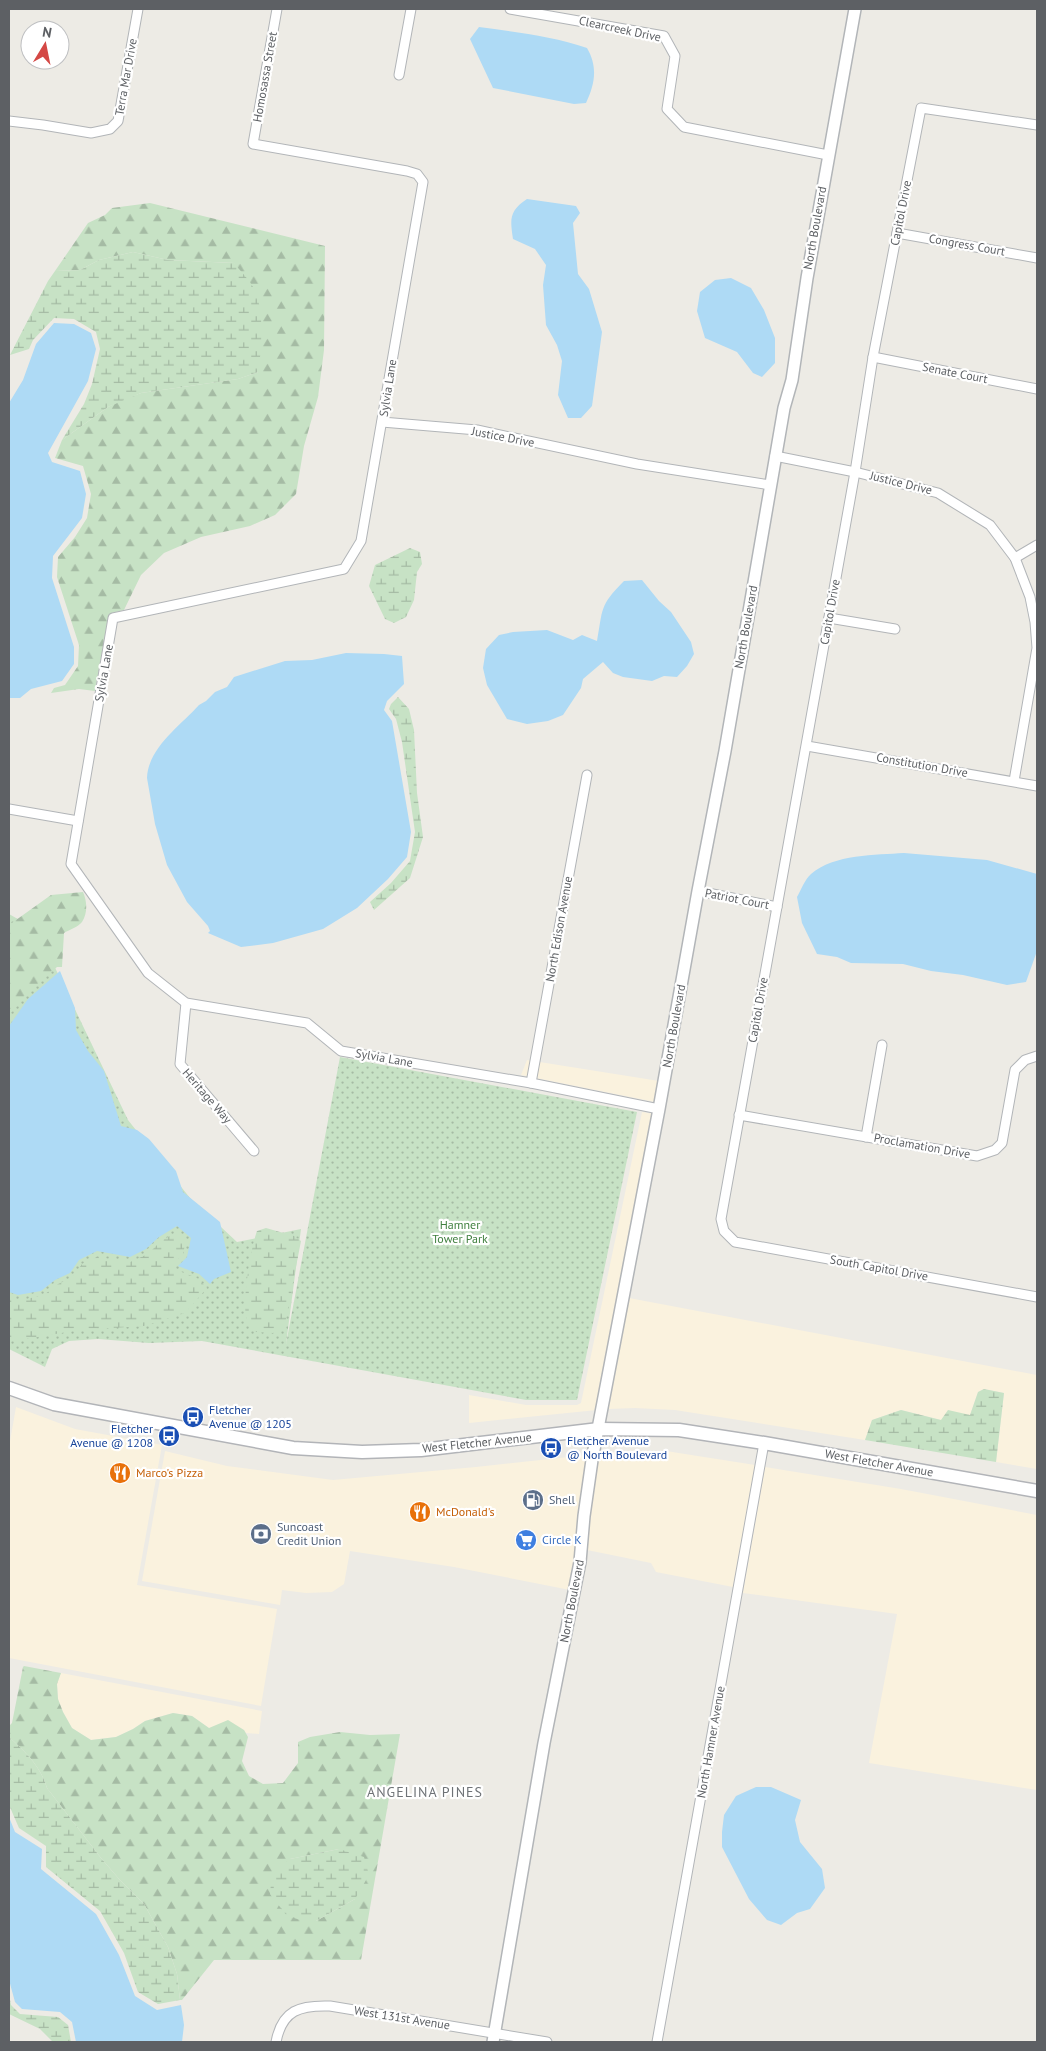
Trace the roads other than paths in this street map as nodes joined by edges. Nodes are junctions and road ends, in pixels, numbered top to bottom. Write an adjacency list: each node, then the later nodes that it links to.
1 (138, 9): 7 (street, Terra Mar Drive)
2 (277, 9): 9 (street, Homosassa Street)
3 (411, 9): 6 (street)
4 (510, 9): 10 (street, Clearcreek Drive)
5 (855, 9): 10 (street, North Boulevard)
6 (399, 75)
7 (9, 121)
8 (1037, 125): 11 (street, Capitol Drive)
9 (253, 144): 15 (street, Sylvia Lane)
10 (828, 154): 16 (street, North Boulevard)
11 (897, 233): 12 (street, Congress Court); 13 (street, Capitol Drive)
12 (1037, 258)
13 (873, 357): 14 (street, Senate Court); 17 (street, Capitol Drive)
14 (1037, 389)
15 (382, 422): 18 (street, Justice Drive); 28 (street, Sylvia Lane)
16 (775, 456): 17 (street, Justice Drive); 18 (street, North Boulevard)
17 (855, 472): 20 (street, Justice Drive); 21 (street, Capitol Drive)
18 (770, 485): 29 (street, North Boulevard)
19 (1037, 545): 20 (street)
20 (1015, 558): 25 (street, Justice Drive)
21 (829, 618): 22 (street); 23 (street, Capitol Drive)
22 (895, 630)
23 (806, 746): 25 (street, Constitution Drive); 30 (street, Capitol Drive)
24 (587, 775): 34 (street, North Edison Avenue)
25 (1014, 781): 26 (street, Constitution Drive)
26 (1037, 786)
27 (9, 809): 28 (street)
28 (78, 821): 31 (street, Sylvia Lane)
29 (698, 891): 30 (street, Patriot Court); 35 (street, North Boulevard)
30 (777, 907): 36 (street, Capitol Drive)
31 (186, 1003): 34 (street, Sylvia Lane); 38 (street, Heritage Way)
32 (882, 1045): 37 (street)
33 (1037, 1056): 37 (street, Proclamation Drive)
34 (531, 1083): 35 (street, Sylvia Lane)
35 (660, 1109): 42 (street, North Boulevard)
36 (739, 1115): 37 (street, Proclamation Drive); 39 (street, Capitol Drive)
37 (866, 1137)
38 (254, 1151)
39 (724, 1231): 40 (street, South Capitol Drive)
40 (1037, 1297)
41 (9, 1388): 42 (main road, West Fletcher Avenue)
42 (599, 1429): 43 (main road, West Fletcher Avenue); 45 (street, North Boulevard)
43 (764, 1442): 44 (main road, West Fletcher Avenue); 48 (street, North Hamner Avenue)
44 (1037, 1491)
45 (494, 2037): 46 (street, West 131st Avenue); 47 (street, West 131st Avenue)
46 (276, 2042)
47 (547, 2042)
48 (658, 2042)

